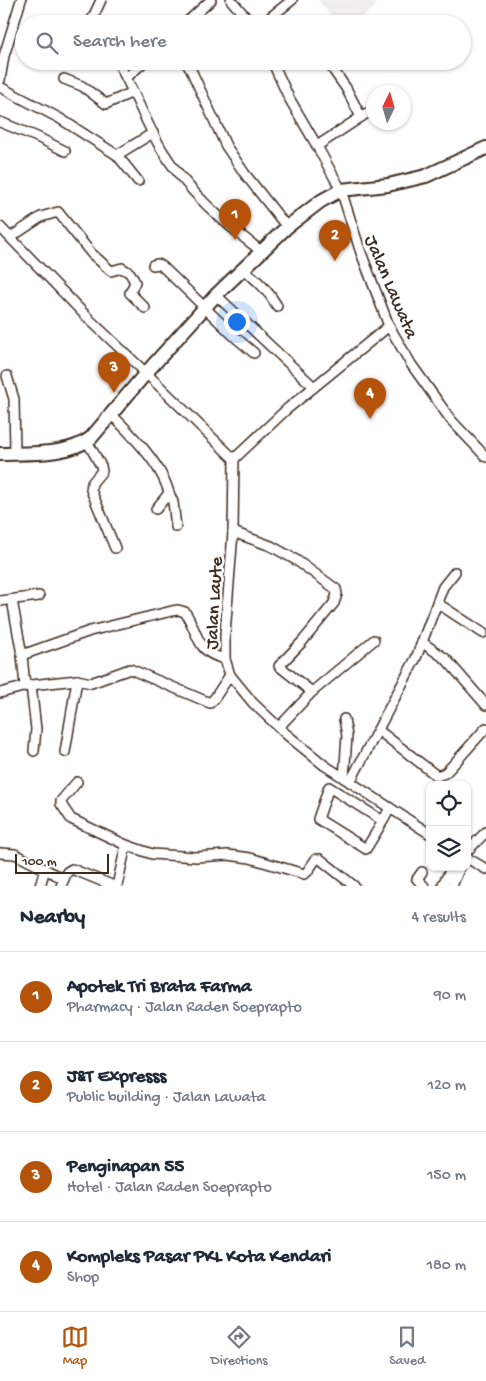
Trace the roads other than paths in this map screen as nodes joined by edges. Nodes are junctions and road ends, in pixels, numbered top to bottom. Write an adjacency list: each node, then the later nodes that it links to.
1 (21, 0): 6 (street)
2 (101, 0): 7 (street)
3 (210, 0): 8 (street)
4 (231, 0): 9 (street)
5 (292, 0): 10 (street)
6 (16, 15)
7 (94, 15)
8 (194, 15)
9 (244, 15)
10 (273, 15)
11 (15, 20): 19 (street)
12 (122, 70): 17 (street)
13 (134, 70): 17 (street)
14 (191, 70): 33 (street)
15 (276, 70): 26 (street, Jalan Lawata)
16 (333, 70): 23 (street)
17 (126, 78): 21 (street)
18 (64, 79): 21 (street)
19 (0, 80)
20 (0, 87): 29 (street)
21 (133, 92): 25 (street)
22 (366, 114): 23 (street)
23 (361, 117): 26 (street)
24 (0, 122): 28 (street)
25 (153, 133): 29 (street); 35 (street)
26 (317, 146): 31 (street, Jalan Lawata)
27 (486, 148): 31 (highway)
28 (64, 151)
29 (116, 155): 30 (street)
30 (138, 181)
31 (340, 190): 33 (highway); 42 (street, Jalan Lawata)
32 (0, 227): 34 (street)
33 (287, 227): 35 (highway)
34 (11, 237): 40 (street); 44 (street)
35 (261, 251): 37 (highway)
36 (153, 265): 41 (street)
37 (244, 269): 38 (highway); 39 (street)
38 (216, 295): 41 (highway); 46 (street)
39 (277, 306)
40 (145, 308)
41 (204, 308): 43 (street); 44 (highway)
42 (389, 326): 46 (street); 51 (street, Jalan Lawata)
43 (254, 353)
44 (146, 373): 47 (highway); 52 (street)
45 (7, 376): 50 (street)
46 (314, 387): 52 (street)
47 (112, 415): 48 (highway); 53 (street)
48 (87, 441): 50 (highway); 57 (street)
49 (0, 454): 50 (highway)
50 (15, 454)
51 (486, 458)
52 (234, 459): 56 (street, Jalan Laute)
53 (169, 493): 54 (street); 55 (street)
54 (156, 509)
55 (176, 527)
56 (233, 532): 67 (street, Jalan Laute); 71 (street)
57 (115, 548)
58 (455, 572): 62 (street)
59 (39, 596): 60 (street)
60 (12, 600): 61 (street); 66 (street)
61 (0, 601)
62 (437, 602): 63 (street); 65 (street)
63 (484, 633)
64 (374, 640): 71 (street)
65 (423, 643): 73 (street); 77 (street)
66 (22, 655): 67 (street); 70 (street)
67 (225, 659): 68 (street, Jalan Laute)
68 (230, 675): 69 (street); 75 (street, Jalan Laute)
69 (77, 680): 70 (street); 79 (street)
70 (28, 686): 72 (street); 78 (street)
71 (312, 692): 75 (street)
72 (0, 693)
73 (486, 704)
74 (344, 719): 80 (street)
75 (279, 727): 80 (street, Jalan Laute)
76 (486, 728): 77 (street)
77 (378, 730): 80 (street)
78 (34, 751)
79 (65, 752)
80 (347, 780): 82 (street, Jalan Laute)
81 (77, 782): 86 (street)
82 (387, 806): 83 (street); 84 (street, Jalan Laute)
83 (380, 819): 83 (street)
84 (426, 831)
85 (486, 832): 87 (street)
86 (126, 846): 98 (street); 99 (street)
87 (471, 847)
88 (0, 852): 90 (street)
89 (471, 860): 91 (street)
90 (45, 869): 95 (street); 96 (street)
91 (486, 869)
92 (450, 871): 101 (street)
93 (458, 871): 102 (street)
94 (422, 872): 100 (street)
95 (62, 883): 97 (street)
96 (40, 886)
97 (114, 886)
98 (118, 886)
99 (354, 886)
100 (424, 886)
101 (442, 886)
102 (452, 886)

